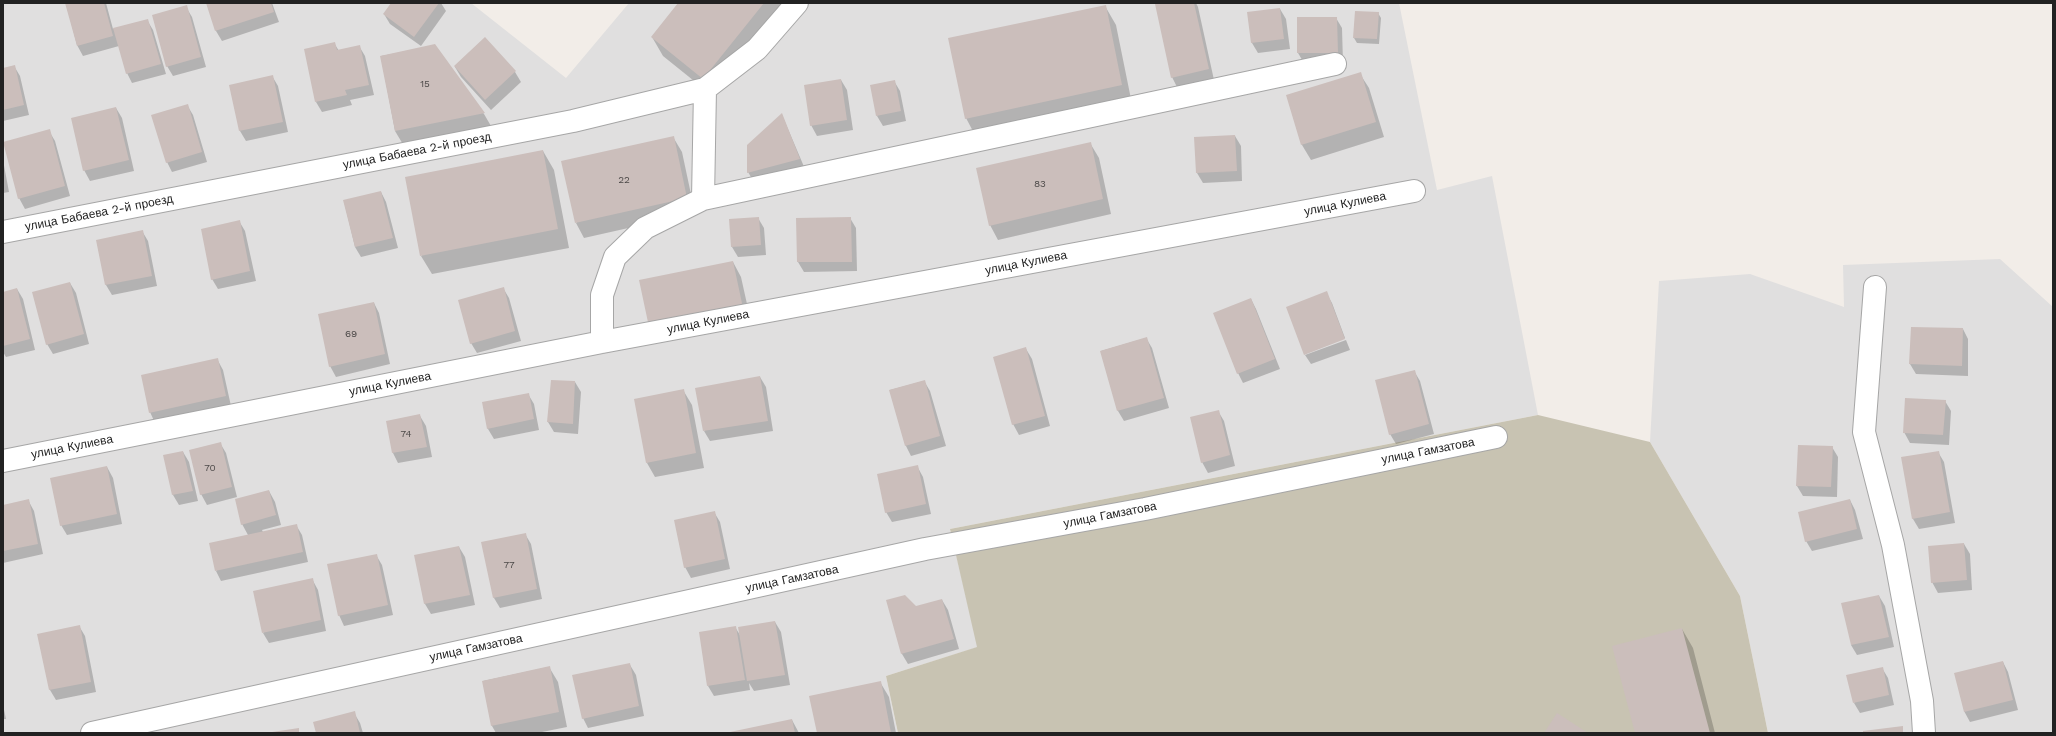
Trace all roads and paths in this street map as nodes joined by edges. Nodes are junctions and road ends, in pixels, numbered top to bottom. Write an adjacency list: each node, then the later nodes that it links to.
1 (797, 3): 3 (street, улица Бабаева 2-й проезд)
2 (1335, 64): 5 (street)
3 (704, 89): 5 (street); 6 (street, улица Бабаева 2-й проезд)
4 (1414, 191): 8 (street, улица Кулиева)
5 (703, 199): 8 (street)
6 (3, 232)
7 (1875, 287): 12 (street)
8 (602, 342): 10 (street, улица Кулиева)
9 (1496, 437): 11 (street, улица Гамзатова)
10 (3, 461)
11 (92, 733)
12 (1924, 733)

